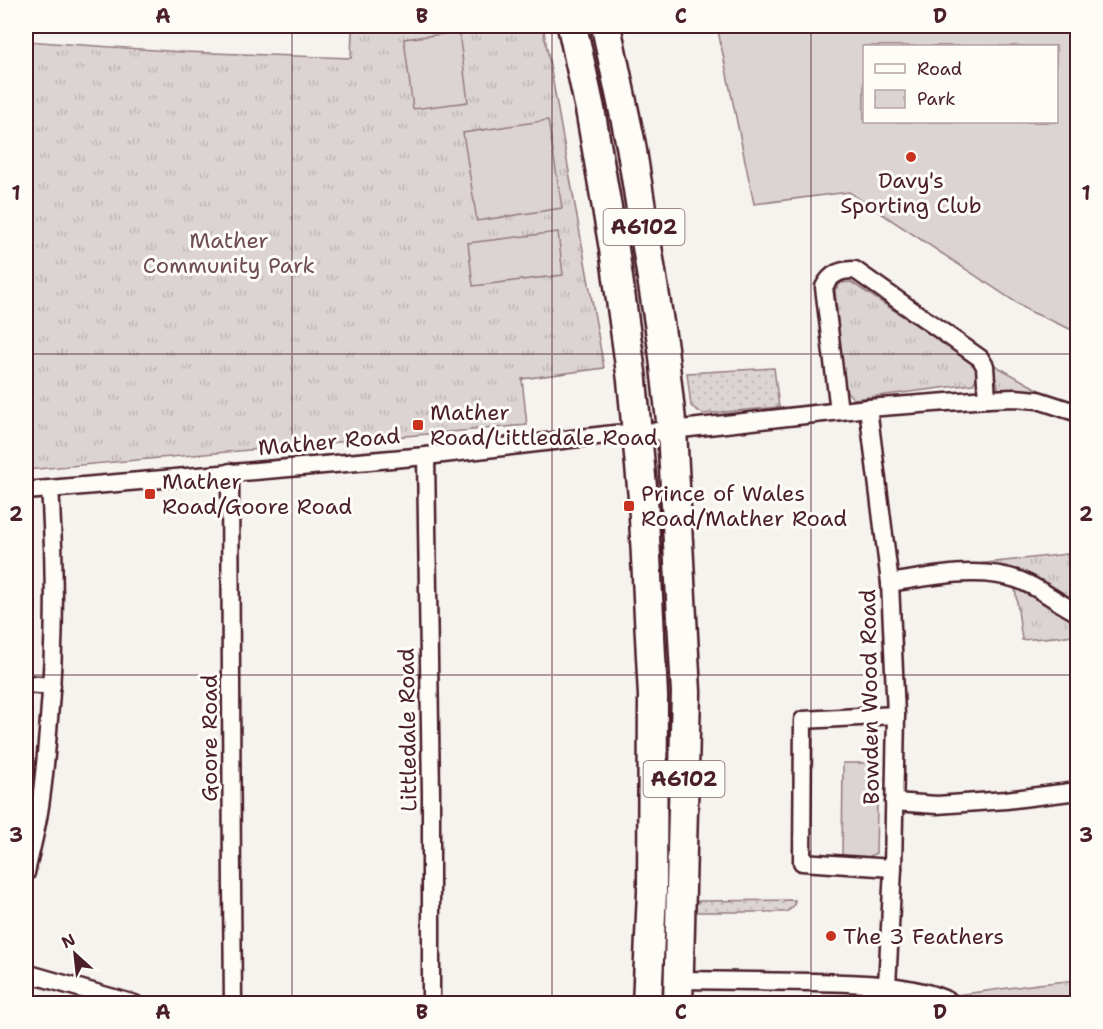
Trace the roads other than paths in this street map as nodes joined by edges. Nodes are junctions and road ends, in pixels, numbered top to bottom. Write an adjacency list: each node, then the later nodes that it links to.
1 (572, 26): 8 (highway, A6102)
2 (606, 26): 7 (highway, A6102)
3 (987, 399): 4 (street, Mather Road); 5 (street); 6 (street, Mather Road)
4 (868, 408): 5 (street, Mather Road); 13 (street, Bowden Wood Road)
5 (839, 411): 7 (street, Mather Road)
6 (1077, 413)
7 (672, 430): 8 (street, Mather Road); 24 (highway, A6102)
8 (636, 432): 9 (street, Mather Road); 29 (highway, A6102)
9 (426, 456): 10 (street, Mather Road); 28 (street, Littledale Road)
10 (230, 472): 11 (street, Mather Road); 27 (street, Goore Road)
11 (50, 489): 12 (street, Mather Road); 16 (street)
12 (26, 491)
13 (890, 583): 14 (street); 17 (street, Bowden Wood Road)
14 (1077, 613)
15 (26, 684): 16 (street)
16 (52, 686): 21 (street)
17 (896, 715): 19 (street, Bowden Wood Road); 20 (street)
18 (1077, 791): 19 (street)
19 (894, 802): 20 (street, Bowden Wood Road)
20 (893, 868): 23 (street, Bowden Wood Road)
21 (26, 873)
22 (26, 973): 26 (street)
23 (887, 986): 24 (street); 25 (street)
24 (679, 992)
25 (918, 997): 30 (street)
26 (135, 1004)
27 (233, 1004)
28 (431, 1004)
29 (647, 1004)
30 (954, 1004)

